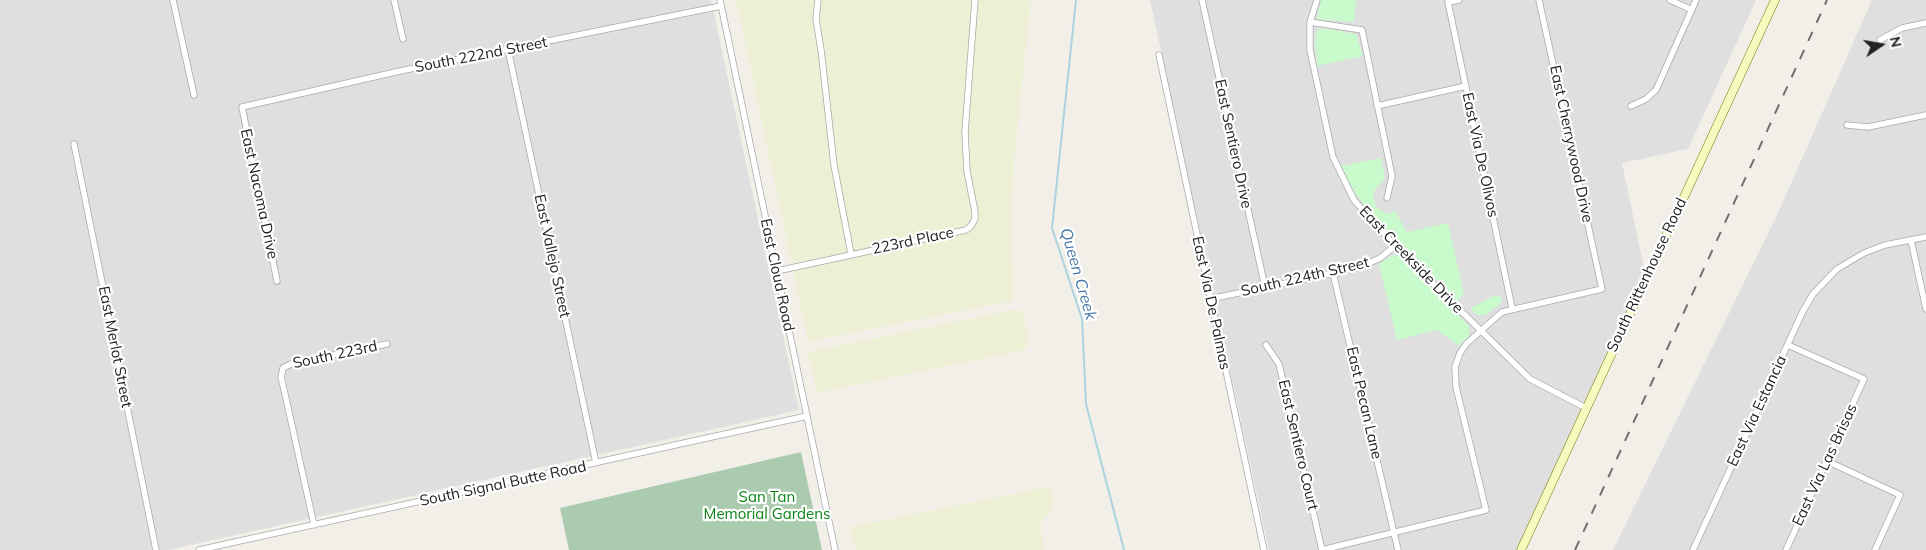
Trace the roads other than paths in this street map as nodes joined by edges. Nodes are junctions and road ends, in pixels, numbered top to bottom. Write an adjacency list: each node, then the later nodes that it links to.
1 (173, 0): 21 (street)
2 (394, 0): 16 (street)
3 (818, 0): 32 (street)
4 (975, 0): 32 (street, 223rd Place)
5 (1202, 0): 36 (street, East Sentiero Drive)
6 (1316, 0): 14 (street, East Creekside Drive)
7 (1459, 0): 20 (street, East Via De Olivos)
8 (1539, 0): 38 (street, East Cherrywood Drive)
9 (1670, 0): 13 (street)
10 (1696, 0): 13 (street)
11 (1775, 0): 44 (main road, South Rittenhouse Road)
12 (721, 3): 18 (street, South 222nd Street); 33 (street, East Cloud Road)
13 (1692, 10): 23 (street)
14 (1310, 22): 22 (street); 31 (street, East Creekside Drive)
15 (1926, 23): 17 (street)
16 (403, 39)
17 (1880, 40)
18 (508, 49): 24 (street, South 222nd Street); 47 (street, East Vallejo Street)
19 (1159, 56): 37 (street, East Via De Palmas)
20 (1466, 86): 22 (street); 38 (street, East Via De Olivos)
21 (194, 95)
22 (1377, 106): 28 (street)
23 (1631, 106)
24 (242, 107): 35 (street, East Nacoma Drive)
25 (1926, 115): 26 (street)
26 (1847, 125)
27 (74, 144): 50 (street, East Merlot Street)
28 (1387, 198)
29 (1926, 237): 30 (street, East Via Estancia)
30 (1911, 240): 39 (street); 43 (street, East Via Estancia)
31 (1395, 246): 34 (street, South 224th Street); 40 (street, East Creekside Drive)
32 (851, 254): 33 (street, 223rd Place)
33 (776, 271): 45 (street, East Cloud Road)
34 (1333, 273): 36 (street, South 224th Street); 49 (street, East Pecan Lane)
35 (277, 280)
36 (1265, 287): 37 (street, South 224th Street)
37 (1210, 299): 53 (street, East Via De Palmas)
38 (1512, 308): 40 (street)
39 (1926, 309)
40 (1481, 330): 44 (street, East Creekside Drive); 49 (street)
41 (387, 344): 48 (street, South 223rd)
42 (1266, 345): 54 (street, East Sentiero Court)
43 (1788, 345): 46 (street, East Via Las Brisas); 57 (street, East Via Estancia)
44 (1586, 408): 56 (main road, South Rittenhouse Road)
45 (807, 416): 47 (street, South Signal Butte Road); 52 (street, East Cloud Road)
46 (1827, 461): 58 (street, East Via Las Brisas); 59 (street)
47 (596, 463): 48 (street, South Signal Butte Road)
48 (314, 525): 51 (street, South Signal Butte Road)
49 (1394, 532): 54 (street); 55 (street, East Pecan Lane)
50 (156, 550)
51 (199, 550)
52 (835, 550)
53 (1264, 550)
54 (1322, 550)
55 (1398, 550)
56 (1521, 550)
57 (1693, 550)
58 (1786, 550)
59 (1875, 550)

